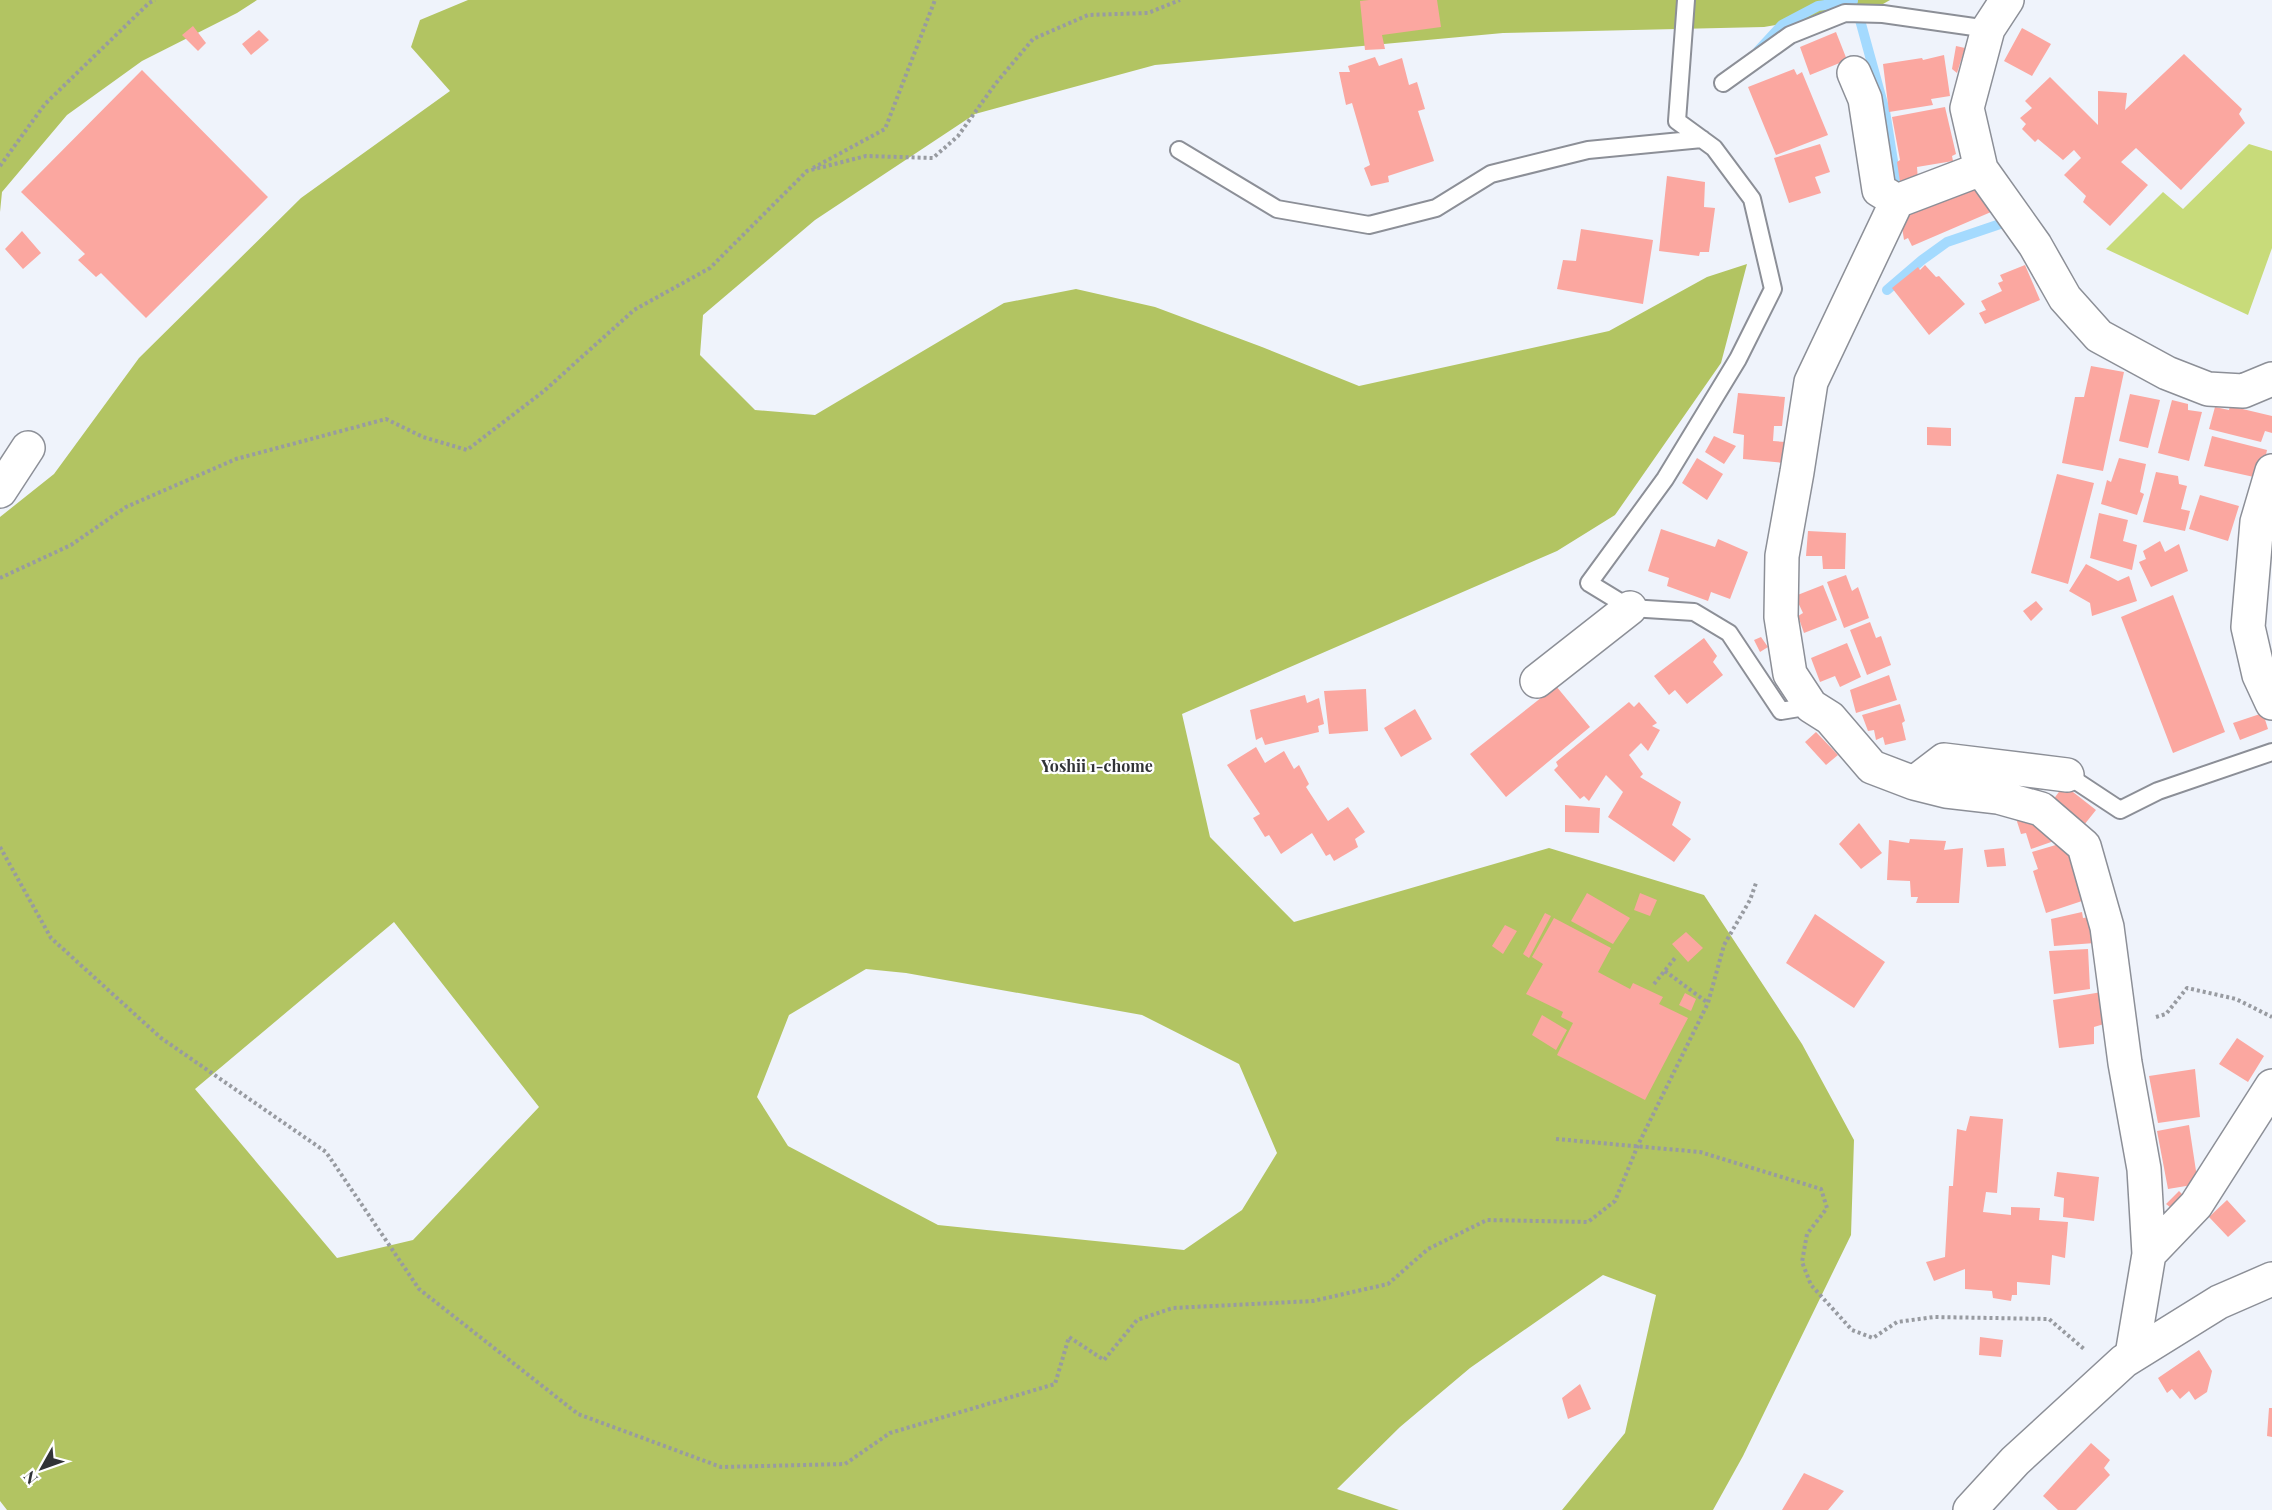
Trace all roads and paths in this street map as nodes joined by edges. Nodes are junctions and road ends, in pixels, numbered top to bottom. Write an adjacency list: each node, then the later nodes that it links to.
1 (155, 0): 11 (path)
2 (934, 0): 13 (path)
3 (1180, 0): 13 (path)
4 (1686, 0): 9 (lane)
5 (2007, 0): 6 (street)
6 (1988, 29): 8 (lane); 12 (street)
7 (1854, 73): 14 (street)
8 (1723, 83)
9 (1702, 139): 10 (lane); 20 (lane)
10 (1179, 150)
11 (0, 166)
12 (1981, 169): 14 (street); 15 (street)
13 (807, 171): 19 (path)
14 (1897, 201): 23 (street)
15 (2272, 379)
16 (28, 448): 18 (street)
17 (2272, 471): 22 (street)
18 (0, 491)
19 (0, 579)
20 (1630, 608): 21 (street); 23 (lane)
21 (1537, 681)
22 (2272, 703)
23 (1811, 706): 26 (street)
24 (2272, 752): 25 (lane)
25 (2067, 775): 26 (street); 27 (lane)
26 (1914, 783): 27 (street)
27 (1998, 797): 35 (street)
28 (0, 847): 38 (path)
29 (1756, 883): 33 (path)
30 (1675, 958): 31 (path)
31 (1665, 971): 32 (path); 33 (path)
32 (1654, 984)
33 (1708, 1003): 38 (path)
34 (2272, 1017): 35 (path)
35 (2121, 1028): 39 (street)
36 (2272, 1086): 39 (street)
37 (1556, 1140): 38 (path)
38 (1638, 1145): 41 (path)
39 (2149, 1254): 41 (street)
40 (2272, 1279): 41 (street)
41 (2122, 1364): 42 (street)
42 (1970, 1510)

